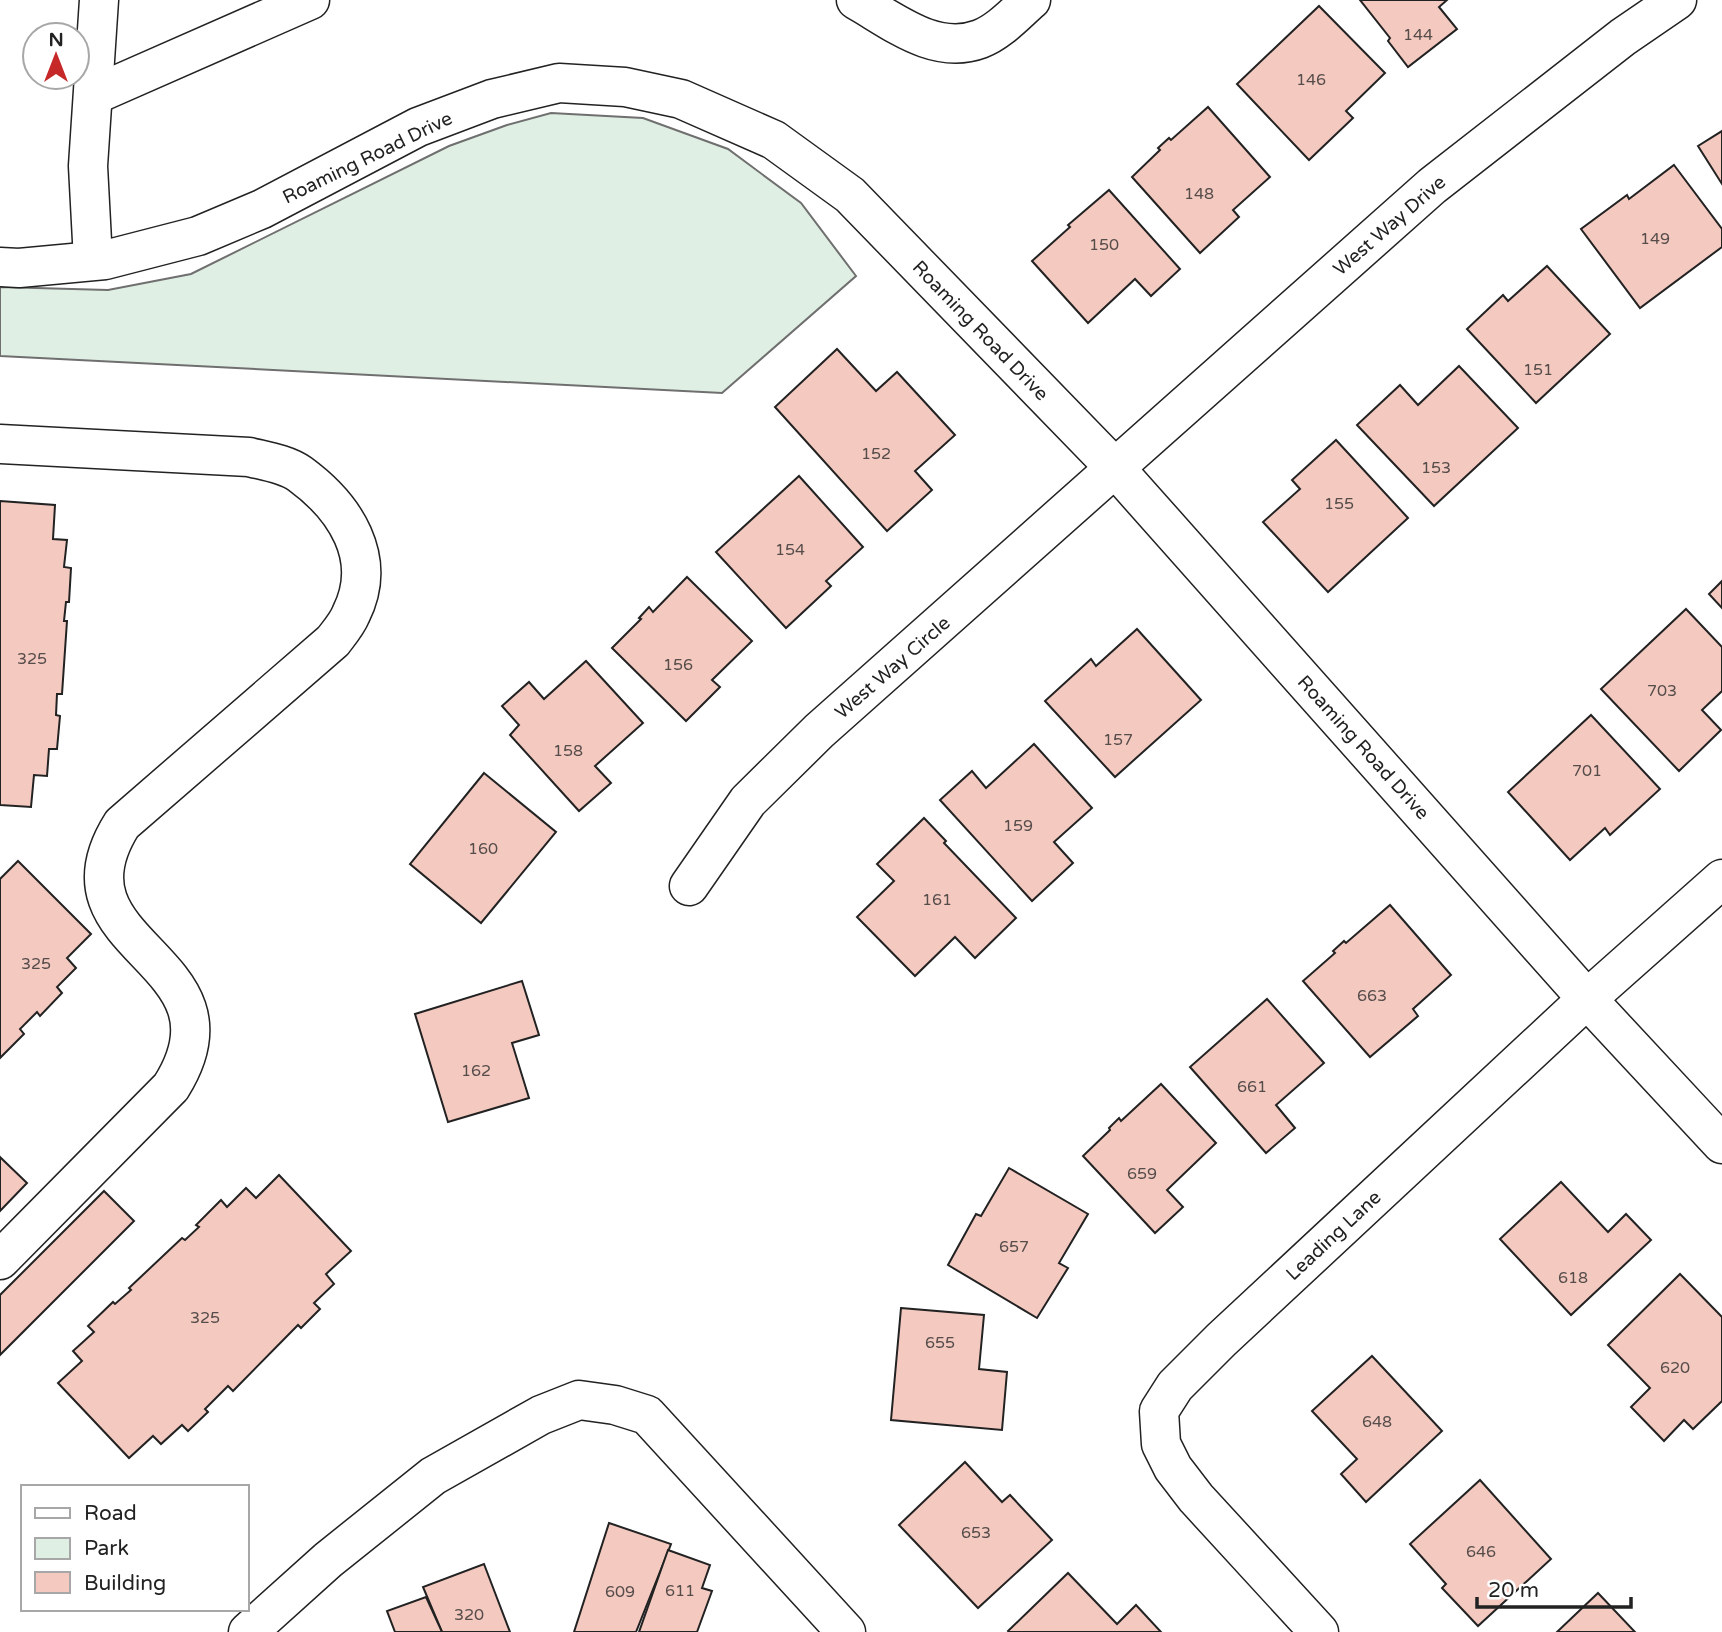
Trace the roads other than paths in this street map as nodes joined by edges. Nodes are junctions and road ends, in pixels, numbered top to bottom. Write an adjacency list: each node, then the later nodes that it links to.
1 (99, 0): 6 (street)
2 (310, 0): 6 (street)
3 (1031, 0): 5 (street)
4 (1677, 0): 10 (street, West Way Drive)
5 (870, 4)
6 (94, 95): 7 (street)
7 (93, 260): 8 (street, Roaming Road Drive); 10 (street, Roaming Road Drive)
8 (0, 267)
9 (0, 444): 15 (street)
10 (1116, 469): 12 (street, West Way Circle); 13 (street, Roaming Road Drive)
11 (1722, 879): 13 (street, Leading Lane)
12 (689, 886)
13 (1587, 999): 14 (street, Roaming Road Drive); 18 (street, Leading Lane)
14 (1722, 1144)
15 (0, 1260)
16 (248, 1632): 17 (street)
17 (846, 1632)
18 (1319, 1632)

